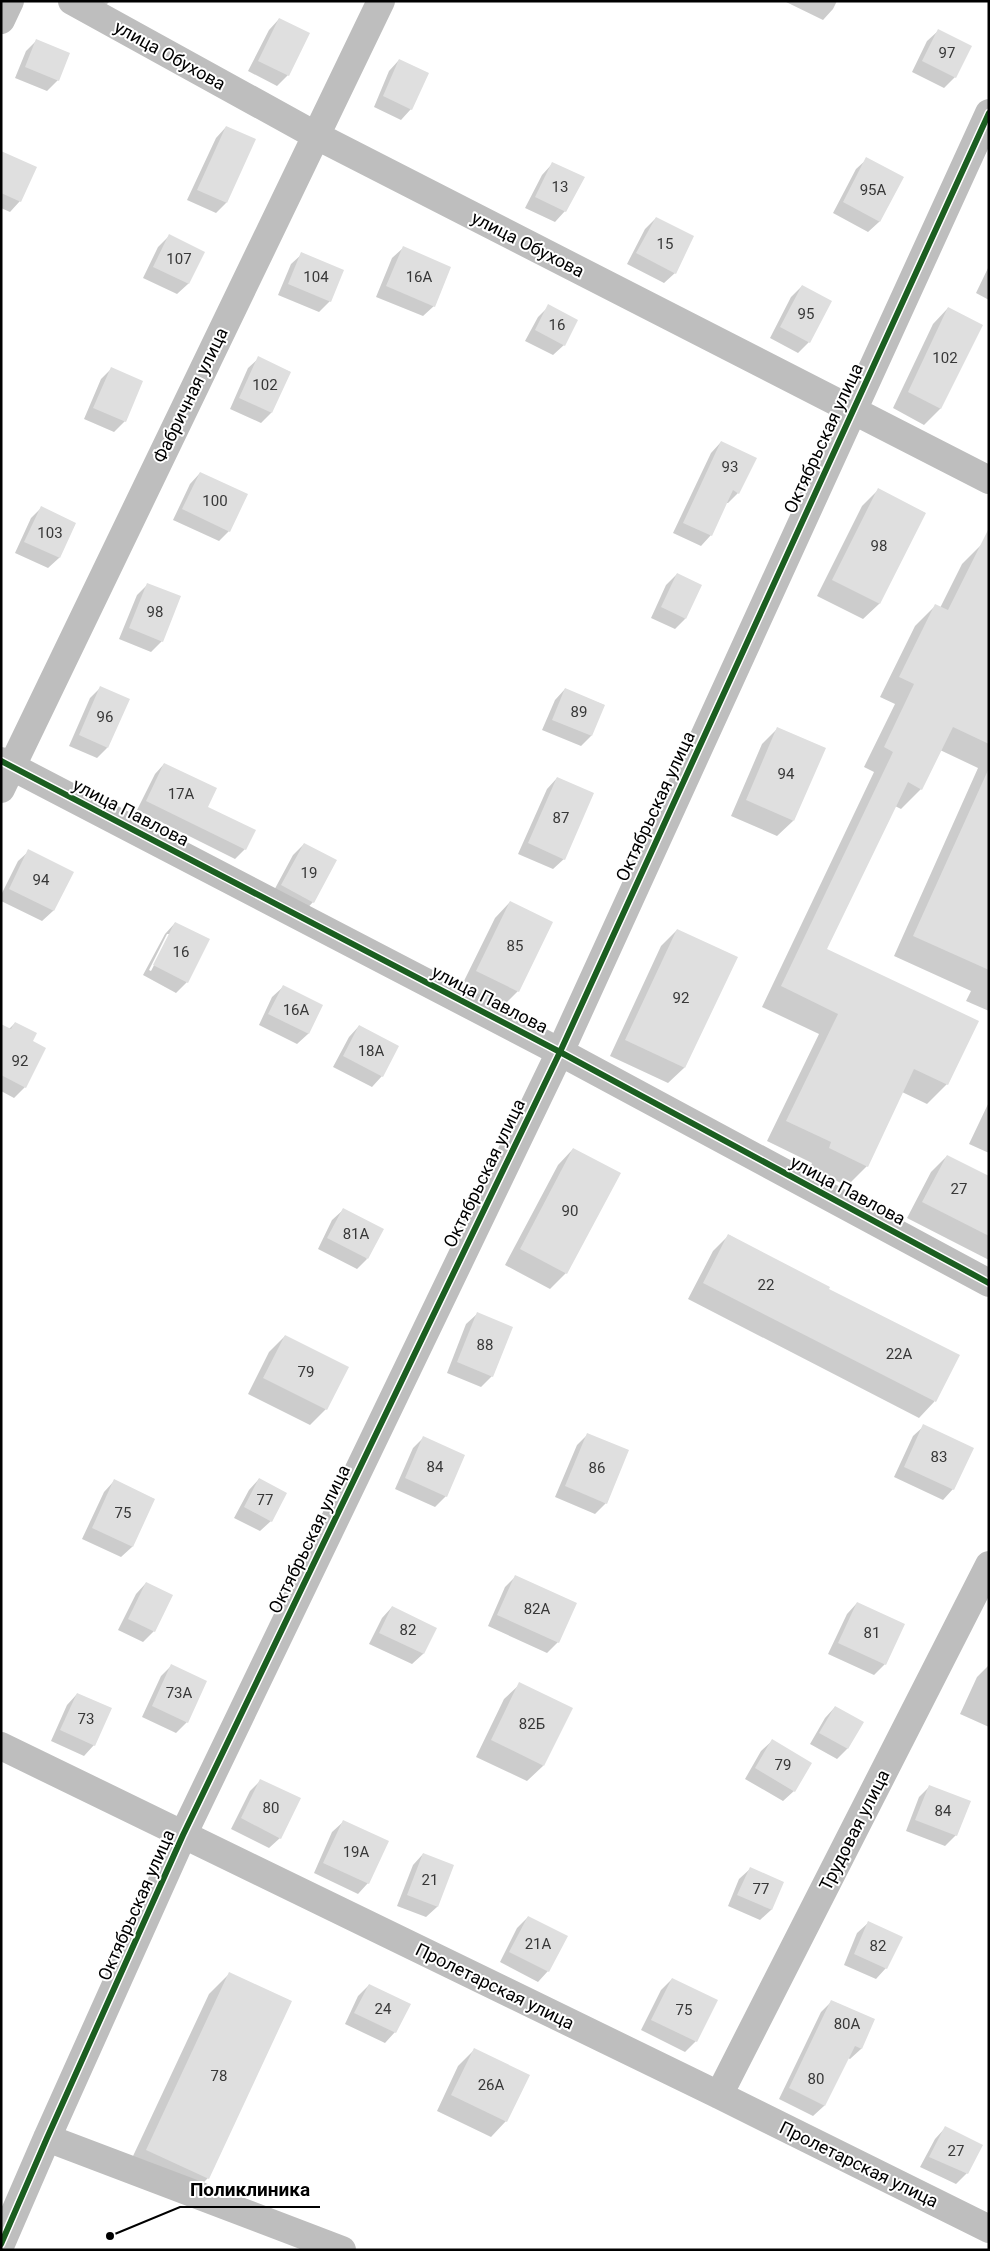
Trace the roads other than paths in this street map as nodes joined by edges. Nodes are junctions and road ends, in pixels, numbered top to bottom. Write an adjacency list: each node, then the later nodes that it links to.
1 (10, 1): 4 (street)
2 (72, 1): 6 (street, улица Обухова)
3 (381, 1): 6 (street, Фабричная улица)
4 (1, 20)
5 (989, 113): 7 (street, Октябрьская улица)
6 (315, 135): 7 (street, улица Обухова); 9 (street, Фабричная улица)
7 (852, 409): 8 (street, улица Обухова); 10 (street, Октябрьская улица)
8 (989, 480)
9 (5, 772): 10 (street, улица Павлова)
10 (560, 1052): 11 (street, улица Павлова); 14 (street, Октябрьская улица)
11 (989, 1283)
12 (989, 1565): 15 (street, Трудовая улица)
13 (1, 1746): 14 (street, Пролетарская улица)
14 (183, 1835): 15 (street, Пролетарская улица); 16 (street, Октябрьская улица)
15 (718, 2095): 17 (street, Пролетарская улица)
16 (47, 2138): 18 (street, Октябрьская улица); 19 (street)
17 (989, 2229)
18 (1, 2244)
19 (342, 2250)

